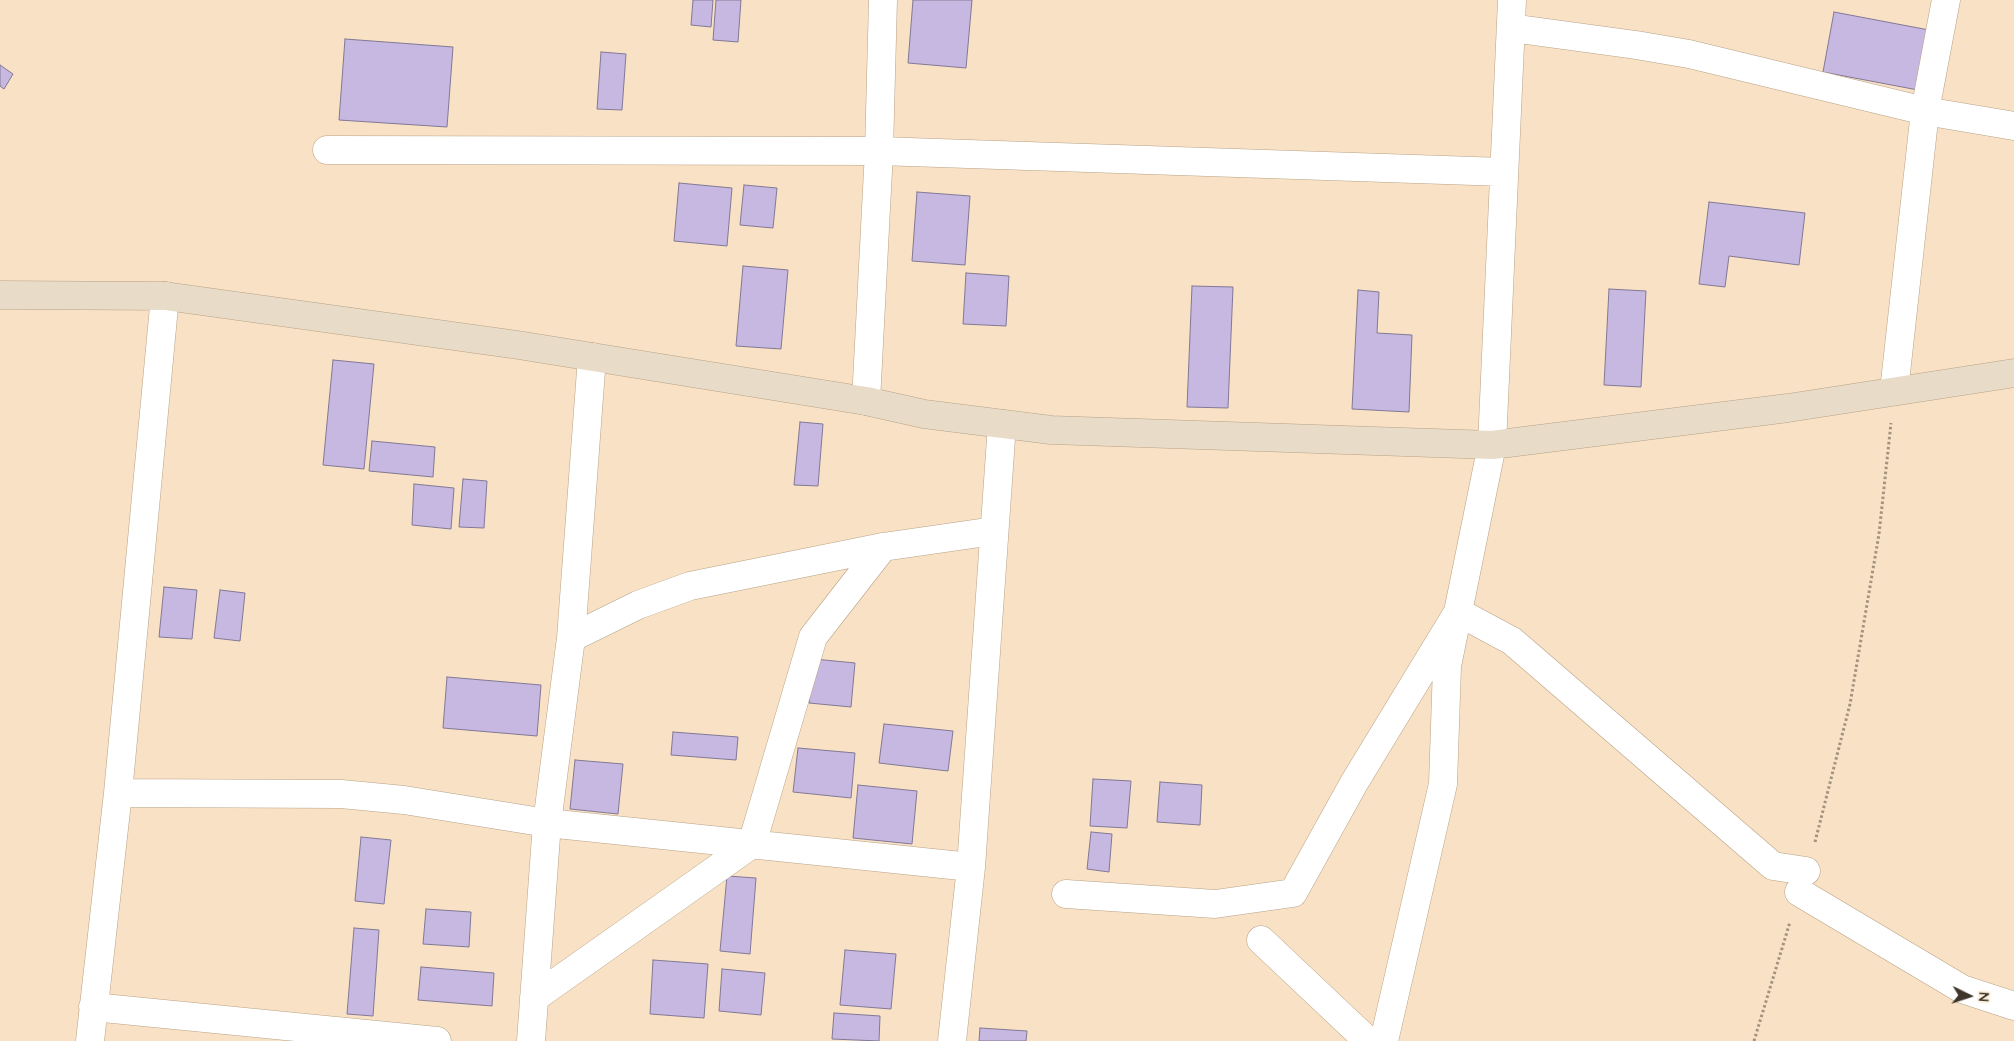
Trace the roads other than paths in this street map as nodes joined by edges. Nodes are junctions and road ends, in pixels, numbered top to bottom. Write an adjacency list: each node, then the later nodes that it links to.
1 (883, 0): 8 (street)
2 (1512, 0): 4 (street)
3 (1946, 0): 5 (street)
4 (1511, 28): 5 (street); 9 (street)
5 (1925, 111): 6 (street); 14 (street)
6 (2014, 126)
7 (327, 150): 8 (street)
8 (879, 151): 9 (street); 15 (street)
9 (1504, 172): 17 (street)
10 (0, 295): 11 (street)
11 (165, 296): 12 (street); 22 (street)
12 (592, 357): 15 (street); 21 (street)
13 (2014, 373): 14 (street)
14 (1894, 391): 17 (street)
15 (866, 401): 16 (street)
16 (1002, 424): 17 (street); 18 (street)
17 (1492, 445): 20 (street)
18 (994, 531): 19 (street); 25 (street)
19 (883, 547): 21 (street); 24 (street)
20 (1458, 612): 26 (street); 29 (street); 36 (street)
21 (571, 638): 23 (street)
22 (118, 793): 23 (street); 30 (street)
23 (547, 824): 24 (street); 28 (street)
24 (752, 844): 25 (street); 28 (street)
25 (971, 867): 34 (street)
26 (1066, 894)
27 (1261, 940): 35 (street)
28 (534, 998): 33 (street)
29 (2014, 1006)
30 (93, 1007): 31 (street); 32 (street)
31 (90, 1041)
32 (437, 1041)
33 (531, 1041)
34 (952, 1041)
35 (1368, 1041)
36 (1384, 1041)

